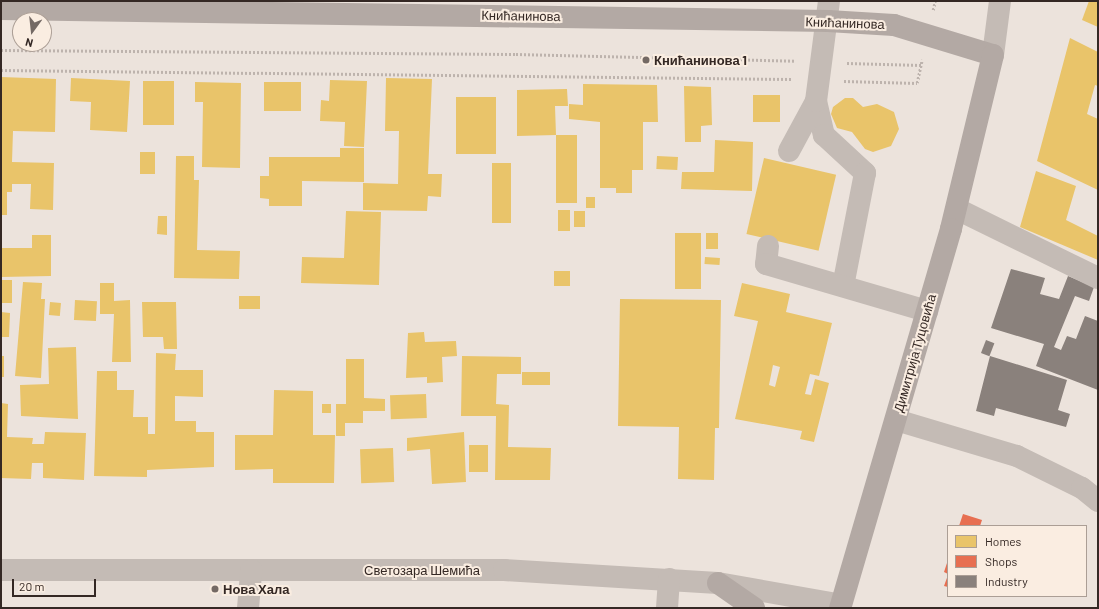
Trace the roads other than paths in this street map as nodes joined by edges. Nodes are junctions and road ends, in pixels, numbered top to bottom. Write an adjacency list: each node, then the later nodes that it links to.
1 (1000, 1): 4 (street)
2 (1, 9): 3 (main road, Книћанинова)
3 (828, 11): 4 (main road, Книћанинова); 5 (street)
4 (992, 55): 7 (main road, Димитрија Туцовића)
5 (816, 101): 6 (street); 10 (street)
6 (789, 151)
7 (957, 209): 9 (street); 11 (main road, Димитрија Туцовића)
8 (768, 246): 10 (street)
9 (1098, 278)
10 (843, 286): 11 (street)
11 (928, 312): 12 (main road, Димитрија Туцовића)
12 (896, 420): 13 (street); 18 (main road, Димитрија Туцовића)
13 (1098, 501)
14 (1, 570): 15 (street, Светозара Шемића)
15 (251, 570): 16 (street, Светозара Шемића); 19 (street)
16 (669, 579): 17 (street, Светозара Шемића); 20 (street)
17 (718, 583): 18 (street, Светозара Шемића); 21 (main road)
18 (840, 607)
19 (248, 608)
20 (667, 608)
21 (754, 608)

